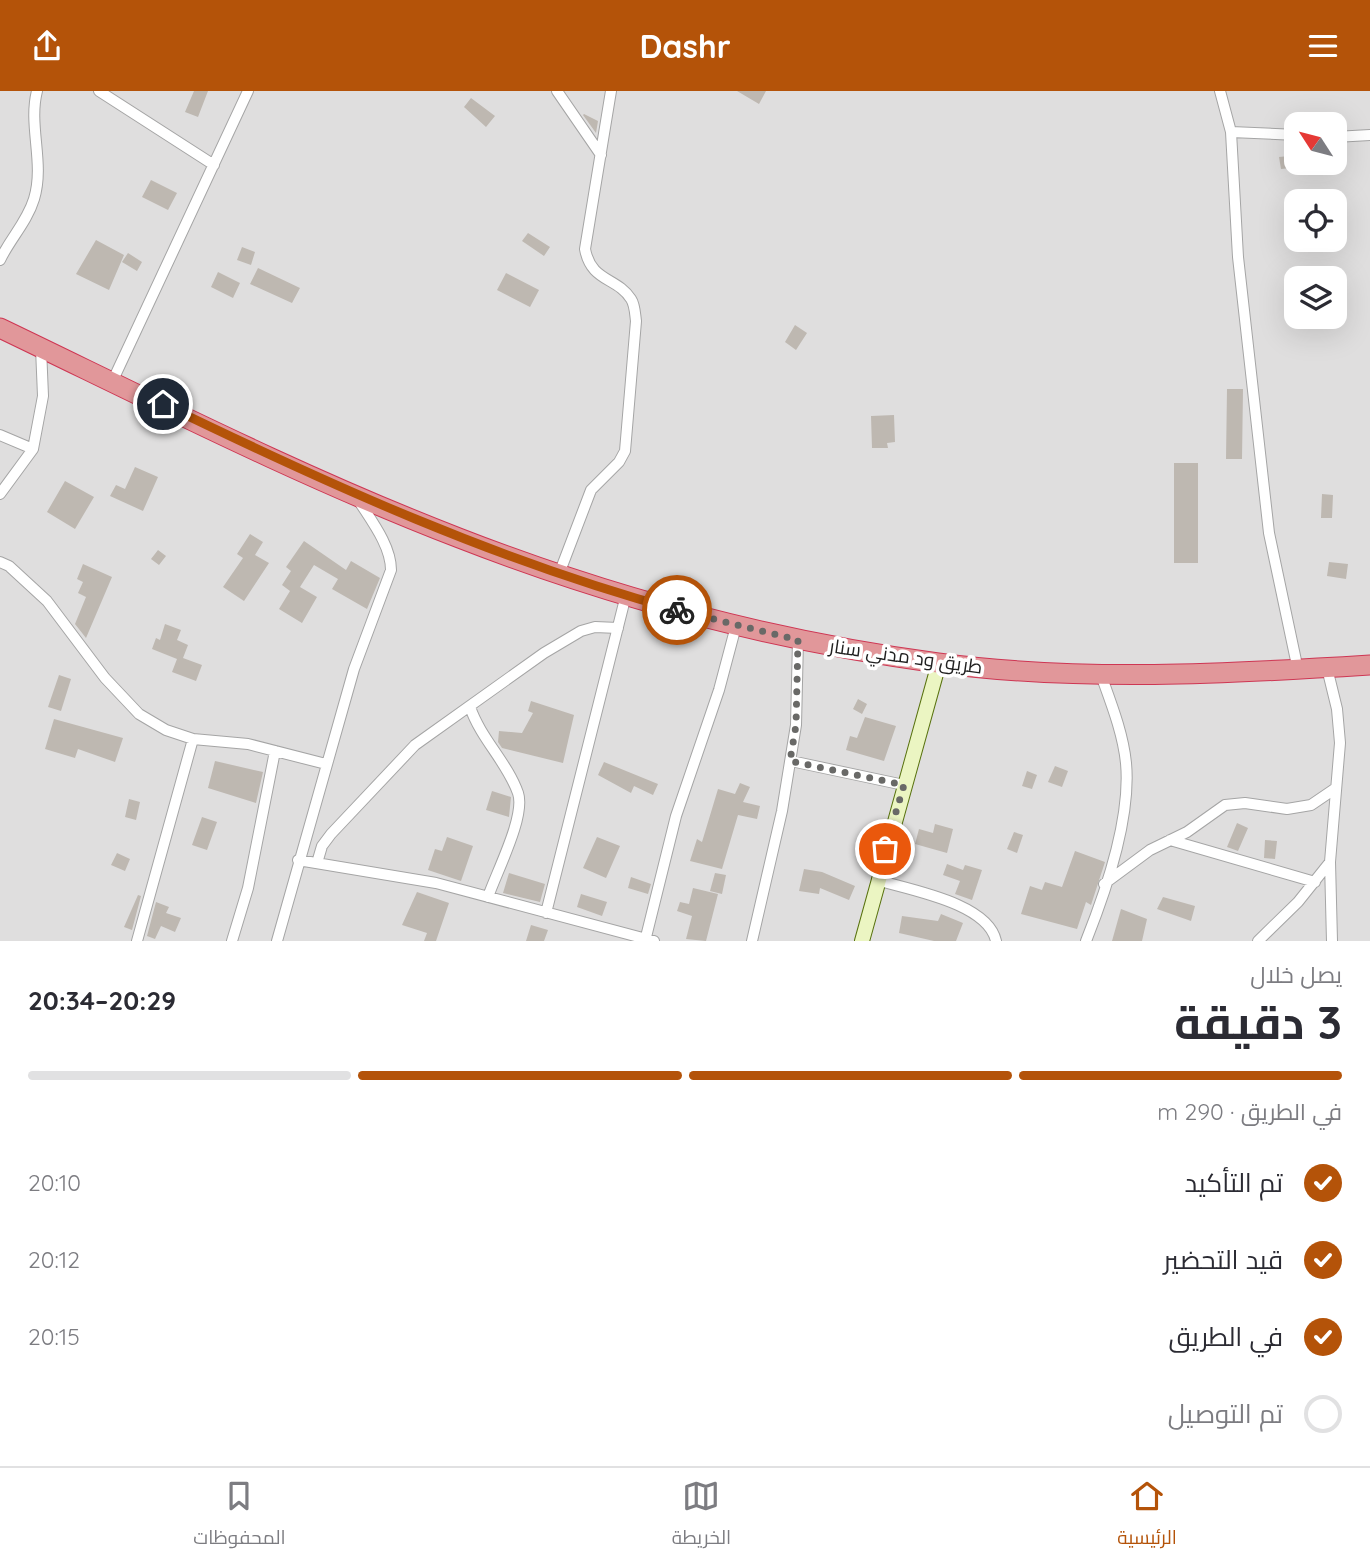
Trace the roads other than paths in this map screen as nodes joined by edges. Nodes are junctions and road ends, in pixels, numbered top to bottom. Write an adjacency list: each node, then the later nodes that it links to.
1 (37, 91): 13 (street)
2 (99, 91): 12 (street)
3 (248, 91): 12 (street)
4 (557, 91): 11 (street)
5 (611, 91): 11 (street)
6 (1220, 91): 7 (street)
7 (1231, 132): 8 (street); 30 (street)
8 (1284, 134)
9 (1370, 135): 10 (street)
10 (1348, 136)
11 (601, 155): 22 (street)
12 (214, 165): 16 (street)
13 (0, 260)
14 (0, 328): 15 (highway, طريق ود مدني سنار)
15 (41, 348): 16 (highway, طريق ود مدني سنار); 18 (street)
16 (113, 380): 19 (highway, طريق ود مدني سنار)
17 (0, 435): 18 (street)
18 (33, 449): 20 (street)
19 (354, 493): 22 (highway, طريق ود مدني سنار); 36 (street)
20 (0, 494)
21 (0, 562): 33 (street)
22 (559, 574): 23 (highway, طريق ود مدني سنار)
23 (626, 595): 24 (highway, طريق ود مدني سنار); 25 (street)
24 (736, 626): 26 (highway, طريق ود مدني سنار); 48 (street)
25 (618, 628): 32 (street); 47 (street)
26 (798, 640): 27 (highway, طريق ود مدني سنار); 35 (street)
27 (939, 663): 31 (highway, طريق ود مدني سنار); 37 (street)
28 (1370, 665): 29 (highway, طريق ود مدني سنار)
29 (1327, 668): 30 (highway, طريق ود مدني سنار); 38 (street)
30 (1298, 670): 31 (highway, طريق ود مدني سنار)
31 (1101, 675): 45 (street)
32 (470, 708): 42 (street); 46 (street)
33 (193, 739): 34 (street); 49 (street)
34 (275, 751): 36 (street); 50 (street)
35 (790, 761): 37 (street); 52 (street)
36 (326, 764): 40 (street)
37 (904, 785): 43 (street)
38 (1336, 788): 39 (street); 41 (street)
39 (1170, 840): 44 (street); 45 (street)
40 (298, 860): 42 (street); 51 (street)
41 (1330, 862): 44 (street); 57 (street)
42 (317, 863): 46 (street)
43 (877, 880): 53 (street); 54 (street)
44 (1315, 881): 56 (street)
45 (1104, 884): 55 (street)
46 (488, 897): 47 (street)
47 (546, 913): 48 (street)
48 (649, 940)
49 (137, 941)
50 (232, 941)
51 (277, 941)
52 (752, 941)
53 (862, 941)
54 (996, 941)
55 (1086, 941)
56 (1258, 941)
57 (1332, 941)

